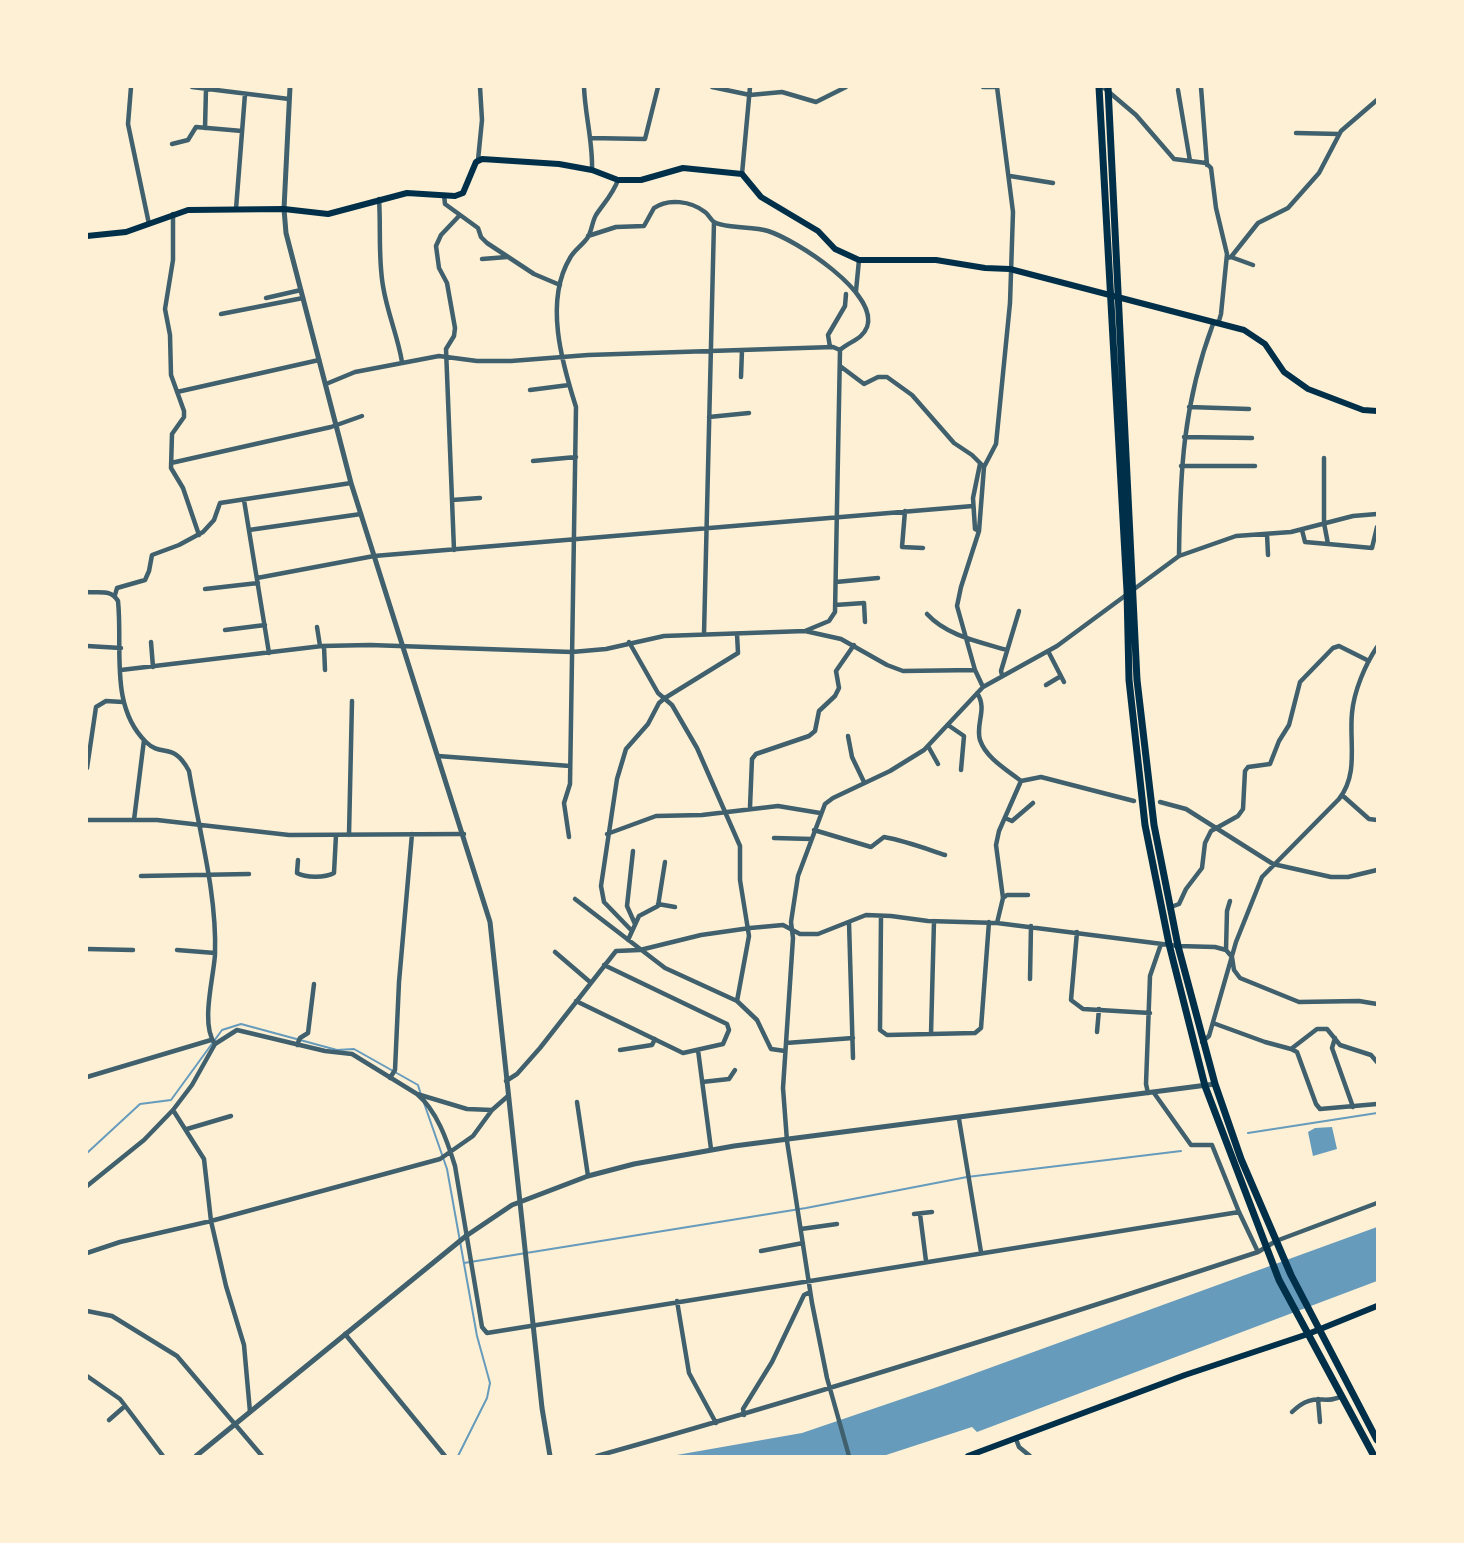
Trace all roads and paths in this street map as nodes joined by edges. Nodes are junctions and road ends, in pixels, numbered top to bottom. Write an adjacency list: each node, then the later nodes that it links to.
1 (131, 87): 43 (street)
2 (192, 87): 15 (street)
3 (290, 87): 20 (street)
4 (480, 87): 28 (street)
5 (584, 87): 26 (street)
6 (658, 87): 26 (street)
7 (712, 87): 19 (street)
8 (750, 87): 19 (street)
9 (846, 87): 19 (street)
10 (983, 87): 11 (street)
11 (997, 87): 33 (street)
12 (1099, 87): 56 (highway)
13 (1103, 87): 16 (street)
14 (1201, 87): 30 (street)
15 (206, 89): 18 (street); 22 (street)
16 (1108, 90): 29 (street); 57 (highway)
17 (1178, 90): 29 (street)
18 (245, 94): 20 (street); 23 (street)
19 (750, 95): 32 (street)
20 (289, 99): 39 (street)
21 (1377, 100): 25 (street)
22 (205, 128): 23 (street); 27 (street)
23 (242, 131): 38 (street)
24 (1296, 133): 25 (street)
25 (1339, 134): 47 (street)
26 (590, 138): 31 (street)
27 (172, 144)
28 (478, 160): 31 (main road); 36 (main road)
29 (1190, 161): 30 (street)
30 (1207, 165): 47 (street)
31 (592, 170): 34 (main road)
32 (742, 174): 34 (main road); 49 (main road)
33 (1010, 176): 35 (street); 51 (street)
34 (618, 180): 45 (street)
35 (1053, 183)
36 (444, 195): 37 (main road); 41 (street)
37 (379, 199): 39 (main road); 69 (street)
38 (236, 209): 39 (main road); 40 (main road)
39 (284, 209): 53 (street)
40 (173, 214): 43 (main road); 75 (street)
41 (459, 216): 46 (street); 66 (street)
42 (714, 222): 45 (street); 54 (street); 65 (street)
43 (149, 224): 44 (main road)
44 (87, 236)
45 (588, 237): 52 (street)
46 (507, 257): 48 (street); 52 (street)
47 (1229, 257): 50 (street); 61 (street)
48 (483, 259)
49 (859, 260): 51 (main road); 54 (street)
50 (1252, 265)
51 (1010, 269): 56 (main road); 89 (street)
52 (560, 285): 67 (street)
53 (301, 290): 58 (street); 59 (street)
54 (856, 291): 64 (street)
55 (846, 294): 62 (street)
56 (1110, 295): 57 (main road); 121 (highway)
57 (1119, 297): 61 (main road); 119 (highway)
58 (266, 298)
59 (303, 298): 60 (street); 68 (street)
60 (221, 314)
61 (1219, 321): 76 (street); 78 (main road)
62 (830, 347): 63 (street); 64 (street)
63 (742, 350): 65 (street); 71 (street)
64 (840, 350): 70 (street)
65 (710, 352): 67 (street); 81 (street)
66 (446, 356): 67 (street); 69 (street); 95 (street)
67 (562, 358): 73 (street)
68 (319, 360): 72 (street); 75 (street)
69 (402, 363): 72 (street)
70 (840, 366): 89 (street); 100 (street)
71 (741, 377)
72 (326, 384): 82 (street)
73 (569, 385): 74 (street); 85 (street)
74 (530, 390)
75 (177, 392): 88 (street)
76 (1189, 407): 77 (street); 83 (street)
77 (1249, 409)
78 (1377, 411)
79 (749, 413): 81 (street)
80 (362, 416): 82 (street)
81 (709, 417): 103 (street)
82 (336, 425): 88 (street); 92 (street)
83 (1184, 437): 84 (street); 90 (street)
84 (1252, 438)
85 (576, 457): 87 (street); 109 (street)
86 (1324, 458): 101 (street)
87 (533, 461)
88 (171, 463): 108 (street)
89 (982, 466): 96 (street); 106 (street)
90 (1181, 466): 91 (street); 115 (street)
91 (1255, 466)
92 (351, 483): 94 (street); 98 (street)
93 (480, 498): 95 (street)
94 (244, 500): 104 (street); 108 (street)
95 (452, 500): 112 (street)
96 (973, 506): 97 (street); 106 (street)
97 (905, 511): 100 (street); 111 (street)
98 (361, 514): 104 (street); 114 (street)
99 (1377, 514): 101 (street)
100 (837, 516): 103 (street); 118 (street)
101 (1324, 523): 105 (street); 110 (street)
102 (1377, 527): 110 (street)
103 (706, 528): 109 (street); 132 (street)
104 (249, 530): 117 (street)
105 (1302, 530): 107 (street); 110 (street)
106 (980, 531): 134 (street)
107 (1267, 534): 113 (street); 115 (street)
108 (199, 535): 123 (street)
109 (574, 538): 112 (street); 146 (street)
110 (1328, 544)
111 (923, 549)
112 (454, 550): 114 (street)
113 (1268, 555)
114 (374, 556): 117 (street); 140 (street)
115 (1179, 556): 119 (street)
116 (878, 578): 118 (street)
117 (257, 580): 120 (street); 128 (street)
118 (836, 582): 124 (street)
119 (1134, 587): 121 (street); 209 (highway)
120 (205, 589)
121 (1127, 591): 144 (street); 222 (highway)
122 (87, 592): 123 (street)
123 (115, 595): 142 (street)
124 (835, 605): 127 (street); 131 (street)
125 (1019, 611): 143 (street)
126 (927, 614): 134 (street)
127 (865, 622)
128 (265, 625): 130 (street); 145 (street)
129 (317, 627): 139 (street)
130 (225, 630)
131 (805, 631): 133 (street); 137 (street)
132 (704, 634): 133 (street); 136 (street)
133 (737, 634): 158 (street)
134 (966, 638): 143 (street); 151 (street)
135 (151, 642): 148 (street)
136 (629, 642): 146 (street); 158 (street)
137 (854, 645): 151 (street); 176 (street)
138 (87, 646): 142 (street)
139 (322, 646): 140 (street); 145 (street); 150 (street)
140 (403, 646): 146 (street); 165 (street)
141 (1377, 647): 147 (street)
142 (121, 648): 149 (street)
143 (1007, 650): 152 (street)
144 (1048, 651): 152 (street); 153 (street)
145 (269, 652): 148 (street)
146 (572, 652): 167 (street)
147 (1369, 661): 172 (street); 184 (street)
148 (153, 667): 149 (street)
149 (121, 670): 160 (street)
150 (325, 670)
151 (975, 670): 156 (street)
152 (1002, 675): 156 (street)
153 (1061, 676): 154 (street); 155 (street)
154 (1064, 682)
155 (1046, 685)
156 (983, 687): 157 (street)
157 (977, 693): 161 (street); 170 (street)
158 (665, 698): 177 (street); 188 (street)
159 (352, 701): 190 (street)
160 (123, 702): 163 (street); 168 (street)
161 (948, 726): 164 (street); 169 (street)
162 (848, 736): 171 (street)
163 (144, 740): 181 (street); 183 (street)
164 (928, 746): 166 (street); 171 (street)
165 (438, 756): 167 (street); 187 (street)
166 (938, 764)
167 (570, 766): 191 (street)
168 (87, 768)
169 (961, 770)
170 (1021, 781): 173 (street); 179 (street)
171 (864, 782): 178 (street)
172 (1342, 795): 182 (street); 198 (street)
173 (1134, 801)
174 (1160, 802): 184 (street)
175 (1033, 803): 179 (street)
176 (750, 807): 177 (street); 178 (street)
177 (725, 811): 188 (street); 217 (street)
178 (820, 813): 185 (street)
179 (1005, 818): 204 (street)
180 (87, 820): 181 (street)
181 (134, 820): 183 (street)
182 (1377, 820)
183 (198, 826): 189 (street); 200 (street)
184 (1217, 828): 198 (street); 209 (street)
185 (814, 830): 193 (street); 195 (street)
186 (412, 834): 187 (street); 190 (street); 259 (street)
187 (464, 834): 260 (street)
188 (608, 834): 219 (street)
189 (336, 835): 190 (street); 196 (street)
190 (349, 835)
191 (569, 837)
192 (774, 838): 193 (street)
193 (812, 839): 218 (street)
194 (633, 851): 215 (street)
195 (945, 855)
196 (298, 860)
197 (665, 862): 207 (street)
198 (1273, 864): 199 (street); 231 (street)
199 (1377, 870)
200 (207, 873): 201 (street); 202 (street); 230 (street)
201 (249, 874)
202 (141, 876)
203 (1028, 895): 204 (street)
204 (1003, 898): 214 (street)
205 (575, 899): 221 (street)
206 (1230, 901): 228 (street)
207 (658, 904): 208 (street); 215 (street)
208 (675, 907)
209 (1171, 907): 223 (highway)
210 (881, 916): 211 (street); 212 (street); 243 (street)
211 (933, 921): 213 (street); 243 (street)
212 (849, 922): 218 (street); 244 (street)
213 (989, 922): 214 (street); 243 (street)
214 (997, 923): 216 (street)
215 (635, 924): 219 (street)
216 (1032, 926): 220 (street); 233 (street)
217 (747, 929): 218 (street); 227 (street); 237 (street)
218 (792, 930): 249 (street)
219 (632, 931): 221 (street)
220 (1077, 932): 222 (street); 239 (street)
221 (628, 940): 227 (street)
222 (1165, 944): 223 (street); 240 (street); 263 (highway)
223 (1178, 946): 228 (street); 248 (highway)
224 (87, 949): 225 (street)
225 (133, 950)
226 (177, 950): 230 (street)
227 (640, 950): 232 (street); 237 (street)
228 (1226, 950): 231 (street)
229 (555, 952): 234 (street)
230 (215, 953): 247 (street)
231 (1232, 957): 238 (street); 241 (street)
232 (604, 965): 234 (street); 253 (street)
233 (1030, 979)
234 (590, 982): 236 (street)
235 (314, 984): 250 (street)
236 (576, 1001): 246 (street); 260 (street)
237 (737, 1001): 254 (street)
238 (1377, 1004)
239 (1098, 1010): 240 (street); 242 (street)
240 (1150, 1013): 264 (street)
241 (1213, 1023): 248 (street); 251 (street)
242 (1097, 1032)
243 (931, 1034)
244 (853, 1038): 249 (street); 255 (street)
245 (1335, 1038): 251 (street); 256 (street); 269 (street)
246 (655, 1039): 252 (street); 253 (street)
247 (213, 1042): 250 (street); 258 (street); 270 (street)
248 (1202, 1042): 262 (highway)
249 (786, 1043): 254 (street)
250 (297, 1044): 259 (street)
251 (1291, 1049): 269 (street)
252 (620, 1050)
253 (698, 1050): 261 (street)
254 (785, 1051): 275 (street)
255 (853, 1058)
256 (1377, 1062)
257 (735, 1070): 261 (street)
258 (87, 1077)
259 (390, 1078): 265 (street)
260 (507, 1081): 266 (street)
261 (702, 1082): 276 (street)
262 (1215, 1084): 263 (street); 290 (highway)
263 (1205, 1086): 264 (street); 292 (highway)
264 (1151, 1093): 273 (street); 283 (street)
265 (417, 1094): 271 (street); 277 (street)
266 (508, 1096): 271 (street); 280 (street)
267 (577, 1102): 278 (street)
268 (1377, 1104): 269 (street)
269 (1353, 1107)
270 (173, 1110): 274 (street); 279 (street)
271 (492, 1110): 277 (street)
272 (231, 1116): 274 (street)
273 (959, 1119): 275 (street); 294 (street)
274 (187, 1129): 286 (street)
275 (787, 1141): 276 (street); 288 (street)
276 (711, 1149): 278 (street)
277 (451, 1153): 286 (street); 289 (street)
278 (588, 1176): 280 (street)
279 (87, 1186)
280 (519, 1202): 289 (street); 303 (street)
281 (1377, 1203): 290 (street)
282 (932, 1212): 285 (street)
283 (1239, 1212): 294 (street); 295 (street)
284 (914, 1214): 285 (street)
285 (920, 1214): 297 (street)
286 (211, 1221): 296 (street); 312 (street)
287 (837, 1224): 288 (street)
288 (801, 1229): 291 (street)
289 (466, 1236): 303 (street); 306 (street)
290 (1276, 1241): 292 (street); 304 (highway)
291 (803, 1244): 293 (street); 298 (street)
292 (1266, 1246): 295 (street); 305 (highway)
293 (761, 1251)
294 (981, 1252): 297 (street)
295 (1258, 1252): 308 (street)
296 (87, 1253)
297 (926, 1261): 298 (street)
298 (809, 1280): 299 (street); 300 (street)
299 (810, 1292): 308 (street); 314 (street)
300 (677, 1301): 303 (street); 317 (street)
301 (1377, 1306): 304 (main road)
302 (87, 1311): 318 (street)
303 (532, 1324): 325 (street)
304 (1318, 1329): 305 (main road); 320 (highway)
305 (1308, 1334): 309 (highway); 319 (main road)
306 (345, 1335): 312 (street); 324 (street)
307 (87, 1376): 311 (street)
308 (830, 1388): 314 (street); 327 (street)
309 (1342, 1396): 310 (street); 330 (highway)
310 (1318, 1399): 313 (street); 316 (street)
311 (125, 1406): 315 (street); 321 (street)
312 (250, 1412): 318 (street)
313 (1292, 1412)
314 (744, 1415): 317 (street)
315 (109, 1420)
316 (1320, 1422)
317 (716, 1423): 326 (street)
318 (235, 1424): 322 (street); 323 (street)
319 (1016, 1438): 328 (main road); 329 (street)
320 (1377, 1440)
321 (163, 1456)
322 (196, 1456)
323 (262, 1456)
324 (445, 1456)
325 (550, 1456)
326 (597, 1456)
327 (849, 1456)
328 (968, 1456)
329 (1030, 1456)
330 (1374, 1456)

